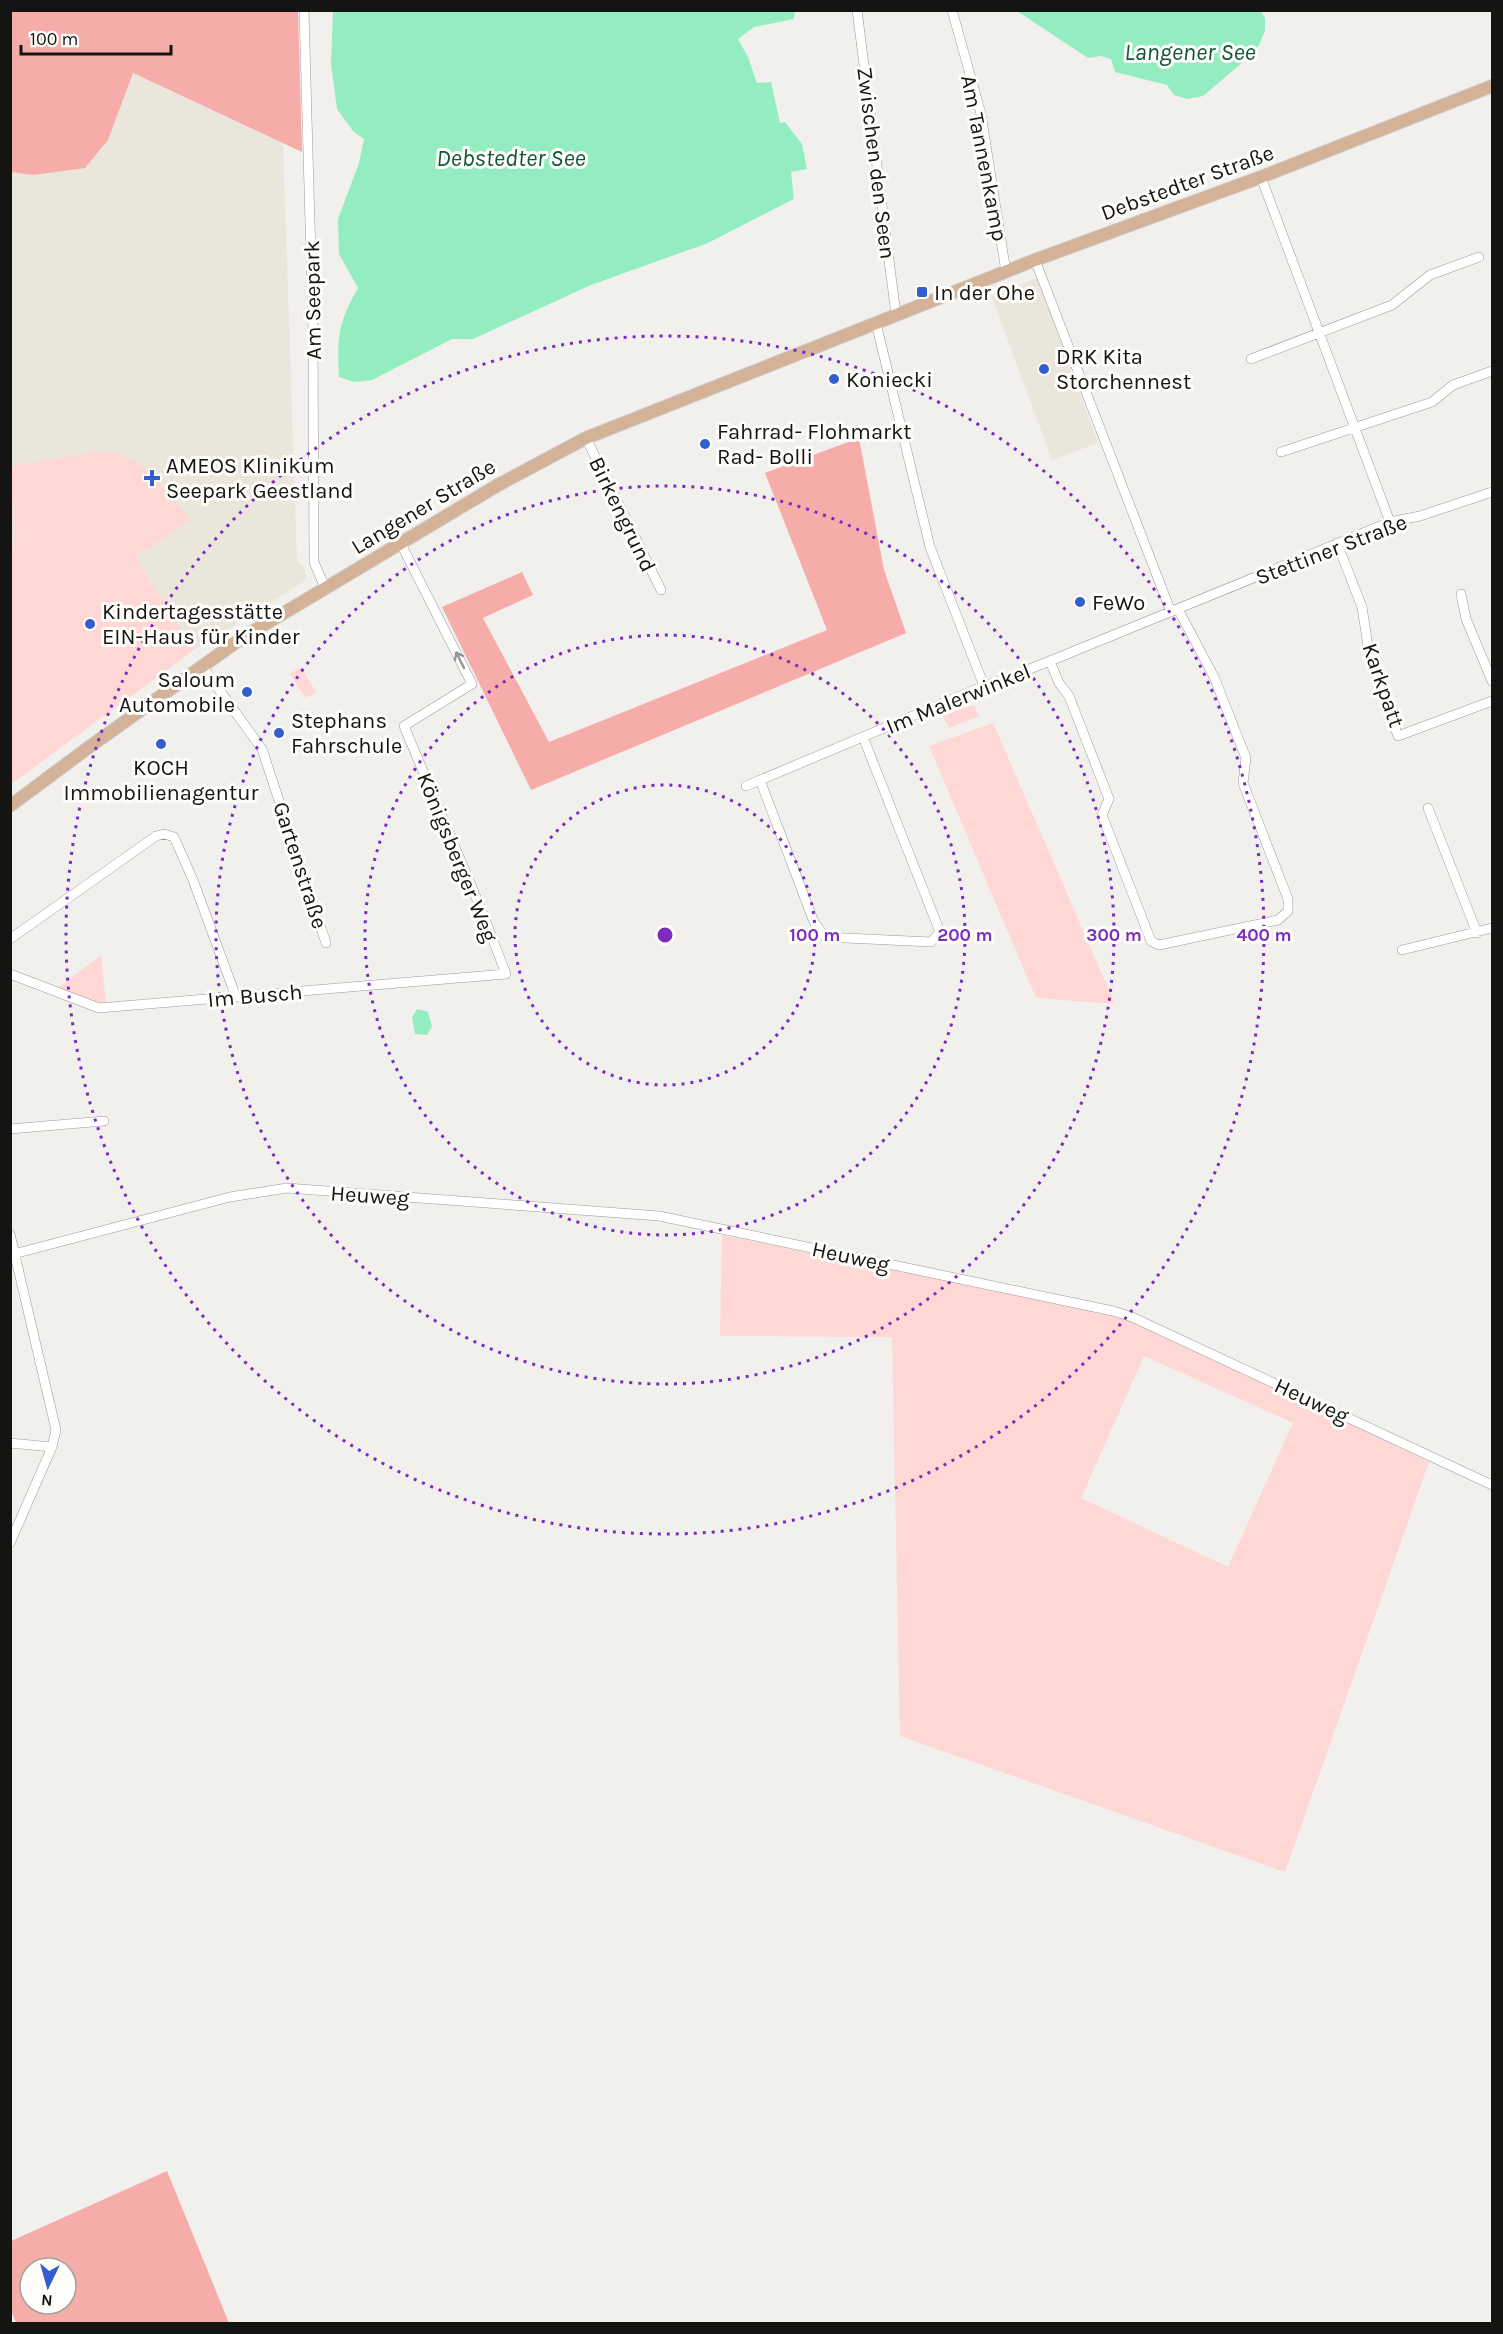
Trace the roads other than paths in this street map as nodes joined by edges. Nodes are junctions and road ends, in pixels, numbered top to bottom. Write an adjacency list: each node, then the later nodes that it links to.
1 (304, 10): 21 (street, Am Seepark)
2 (857, 10): 9 (street, Zwischen den Seen)
3 (952, 10): 8 (street, Am Tannenkamp)
4 (1492, 86): 5 (main road, Debstedter Straße)
5 (1261, 177): 7 (main road, Debstedter Straße); 11 (street)
6 (1479, 257): 11 (street)
7 (1035, 260): 8 (main road, Debstedter Straße); 24 (street)
8 (1006, 272): 9 (main road, Debstedter Straße)
9 (896, 315): 10 (main road, Langener Straße)
10 (876, 323): 15 (main road, Langener Straße); 28 (street)
11 (1320, 334): 12 (street); 14 (street)
12 (1251, 359)
13 (1492, 371): 14 (street)
14 (1356, 427): 16 (street); 18 (street)
15 (586, 438): 20 (main road, Langener Straße); 22 (street, Birkengrund)
16 (1281, 452)
17 (1492, 492): 18 (street, Stettiner Straße)
18 (1390, 522): 19 (street, Stettiner Straße)
19 (1337, 543): 24 (street, Stettiner Straße); 29 (street, Karkpatt)
20 (400, 544): 21 (main road, Langener Straße); 41 (street, Königsberger Weg, one-way to 20)
21 (325, 588): 26 (main road, Langener Straße)
22 (661, 590)
23 (1461, 594): 27 (street)
24 (1175, 610): 25 (street, Im Malerwinkel); 25 (street)
25 (1050, 661): 28 (street, Im Malerwinkel)
26 (202, 666): 33 (main road, Langener Straße); 38 (street, Gartenstraße)
27 (1492, 681)
28 (984, 686): 30 (street, Im Malerwinkel)
29 (1492, 701)
30 (863, 737): 31 (street, Im Malerwinkel); 31 (street)
31 (760, 780): 32 (street, Im Malerwinkel)
32 (746, 786)
33 (10, 806)
34 (1428, 808): 36 (street)
35 (1492, 928): 36 (street)
36 (1477, 933): 39 (street)
37 (10, 939): 42 (street)
38 (326, 943)
39 (1402, 950)
40 (10, 974): 42 (street, Im Busch)
41 (506, 974): 42 (street, Im Busch)
42 (236, 997)
43 (104, 1121): 44 (street)
44 (10, 1129)
45 (10, 1234): 46 (street)
46 (13, 1254): 48 (street); 49 (street, Heuweg)
47 (10, 1443): 48 (street)
48 (52, 1447): 50 (street)
49 (1492, 1485)
50 (10, 1543)

